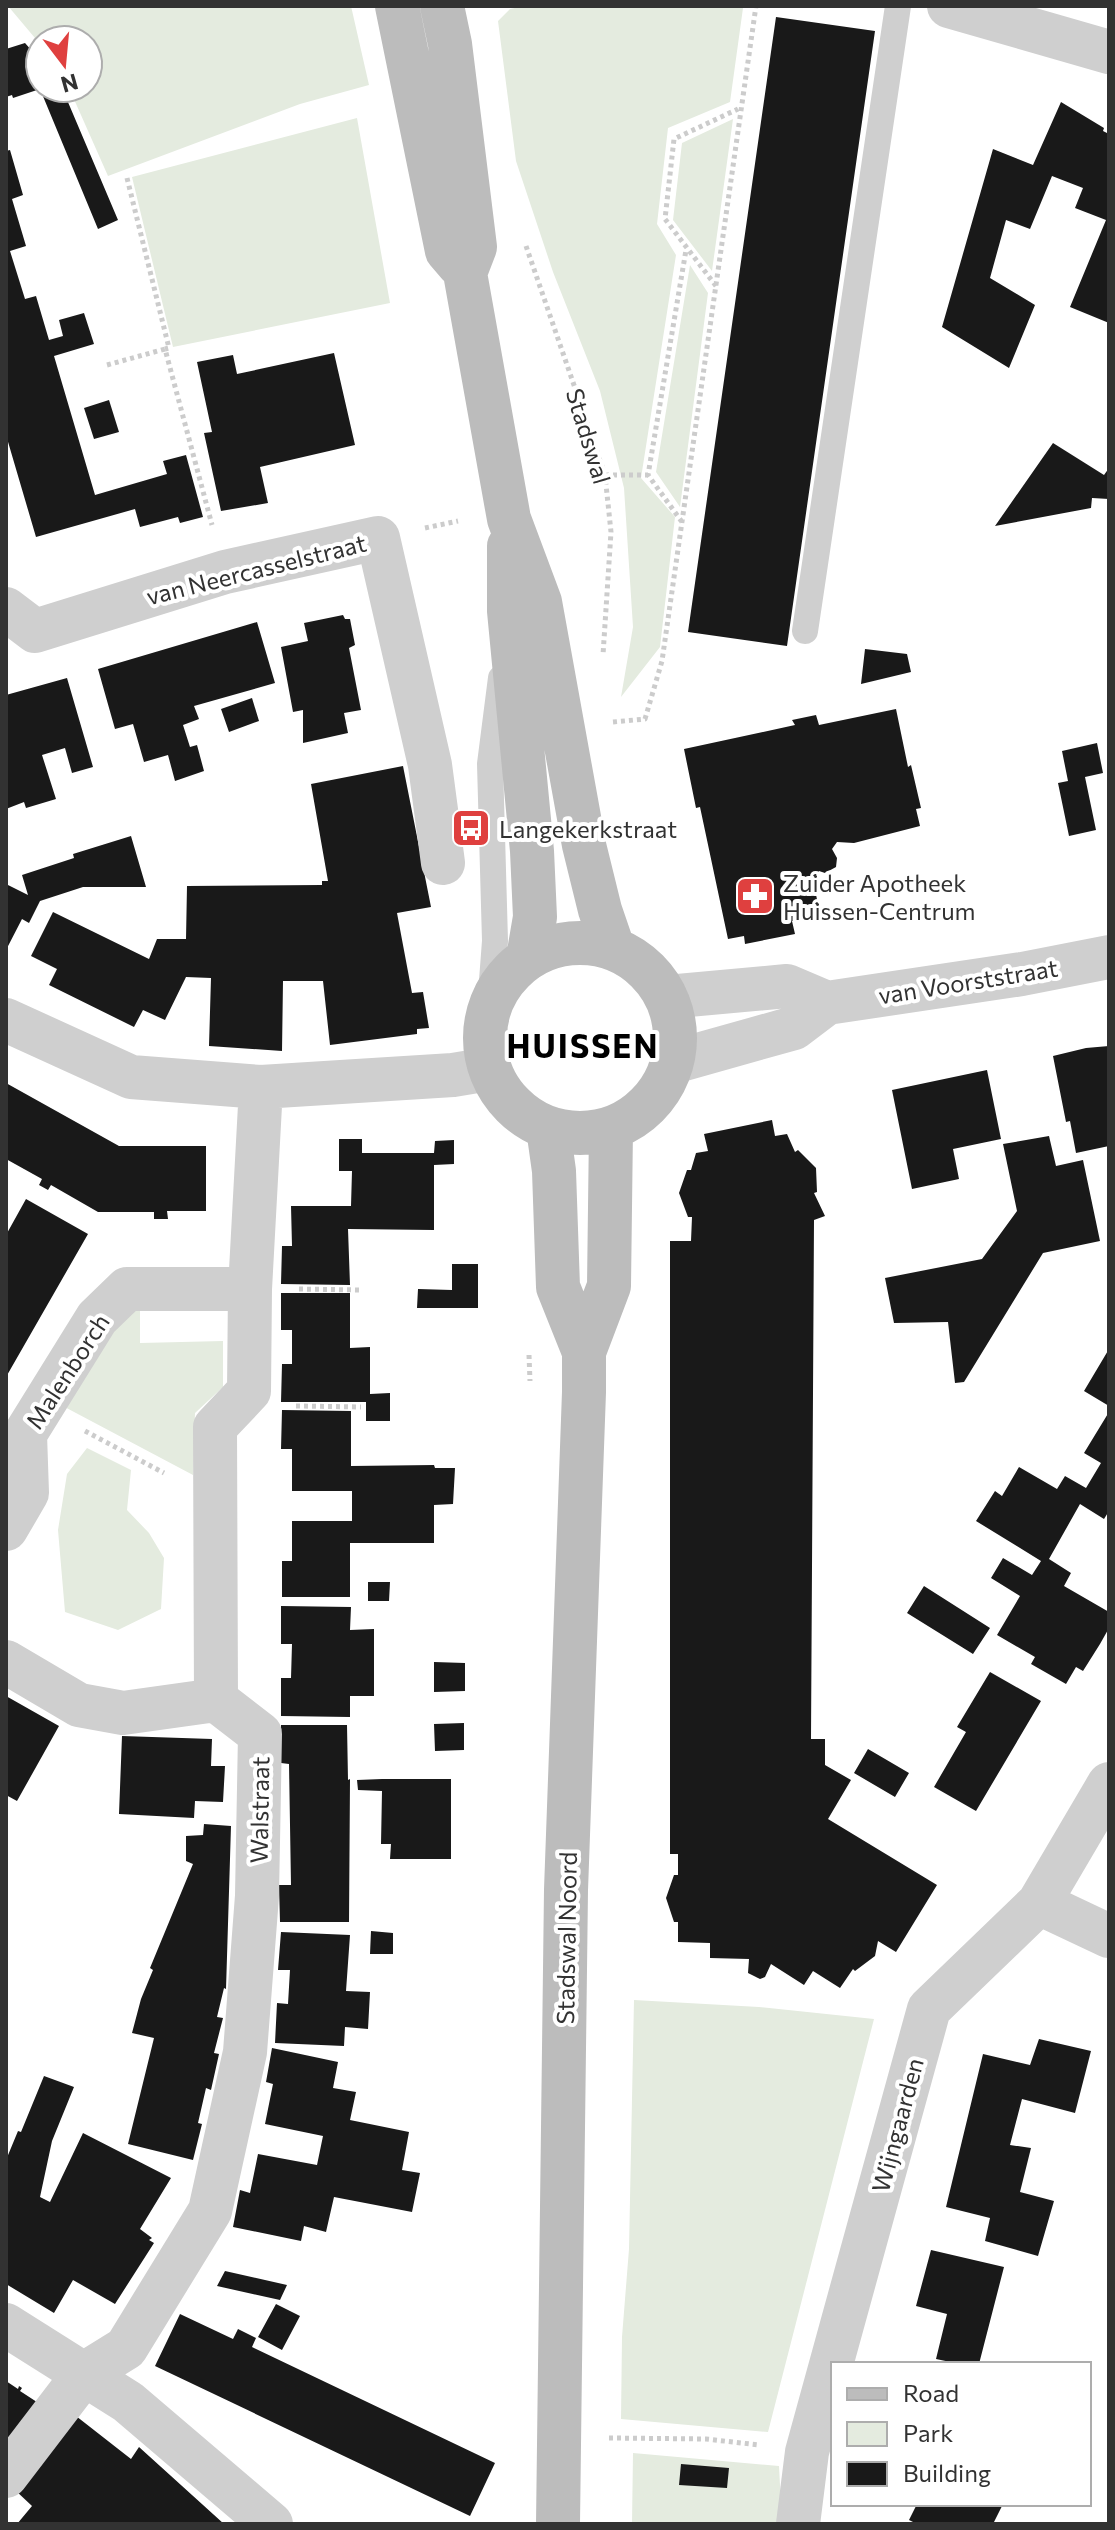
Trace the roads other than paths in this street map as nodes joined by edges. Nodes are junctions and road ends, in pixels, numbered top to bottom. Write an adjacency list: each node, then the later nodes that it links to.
1 (397, 6): 6 (main road)
2 (442, 6): 6 (main road)
3 (898, 6): 10 (lane)
4 (949, 6): 5 (street)
5 (1109, 52)
6 (465, 273): 7 (main road)
7 (509, 519): 9 (main road); 12 (main road)
8 (6, 609): 11 (street, van Neercasselstraat)
9 (509, 611): 14 (main road); 17 (lane)
10 (805, 631)
11 (443, 863)
12 (613, 948): 14 (main road); 15 (main road)
13 (1109, 957): 16 (street, van Voorststraat)
14 (528, 958): 17 (main road)
15 (667, 997): 16 (street); 19 (main road)
16 (827, 1003): 19 (street, van Voorststraat)
17 (490, 1007): 20 (main road)
18 (6, 1020): 21 (street)
19 (673, 1062): 23 (main road)
20 (489, 1069): 21 (street); 22 (main road)
21 (261, 1087): 24 (street)
22 (548, 1128): 23 (main road); 25 (main road, Stadswal Noord)
23 (611, 1129): 25 (main road, Stadswal Noord)
24 (250, 1289): 26 (street, Malenborch); 28 (street)
25 (584, 1352): 38 (main road, Stadswal Noord)
26 (6, 1529)
27 (6, 1662): 28 (street)
28 (216, 1700): 35 (street, Walstraat)
29 (1109, 1784): 30 (street, Wijngaarden)
30 (1039, 1903): 31 (street); 33 (street, Wijngaarden)
31 (1109, 1936)
32 (6, 2325): 35 (street)
33 (832, 2362)
34 (831, 2365): 39 (street, Wijngaarden)
35 (84, 2374): 36 (street); 37 (street)
36 (6, 2476)
37 (271, 2524)
38 (558, 2524)
39 (798, 2524)

